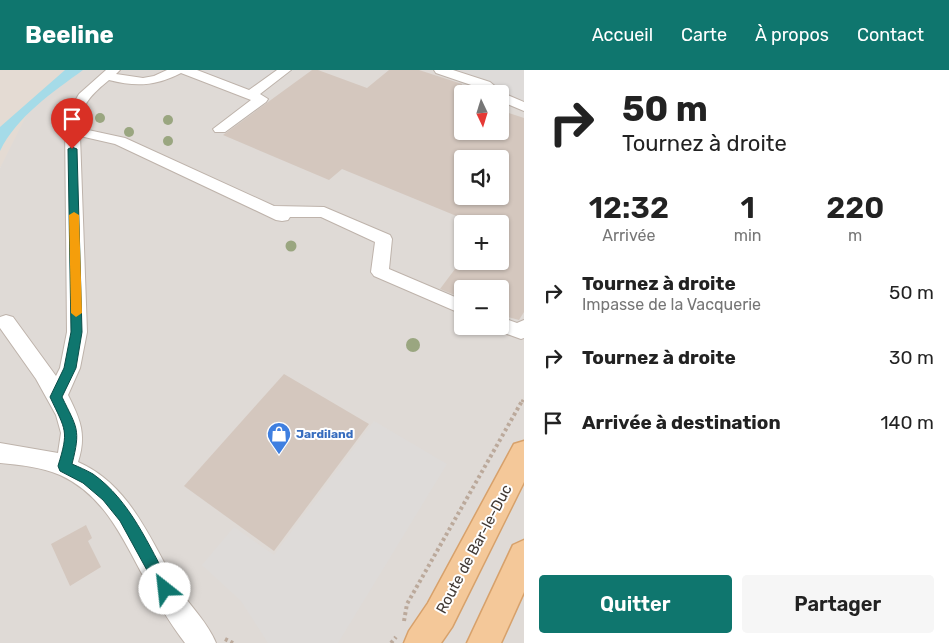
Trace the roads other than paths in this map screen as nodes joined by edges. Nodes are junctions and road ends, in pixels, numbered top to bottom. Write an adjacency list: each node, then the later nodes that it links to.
1 (176, 70): 5 (street)
2 (185, 70): 7 (street)
3 (285, 70): 7 (street)
4 (440, 70): 6 (street)
5 (111, 73): 11 (street)
6 (485, 85)
7 (250, 95): 10 (street)
8 (509, 100): 9 (street)
9 (524, 107)
10 (220, 129)
11 (72, 131): 12 (street); 18 (street)
12 (271, 210): 13 (street); 14 (street)
13 (291, 220)
14 (454, 304)
15 (6, 322): 18 (street)
16 (524, 327): 17 (street)
17 (509, 328)
18 (56, 397): 21 (street)
19 (0, 453): 21 (street)
20 (524, 453): 23 (main road, Route de Bar-le-Duc)
21 (65, 466): 24 (street)
22 (524, 556): 25 (main road)
23 (408, 633)
24 (202, 643)
25 (484, 643)

